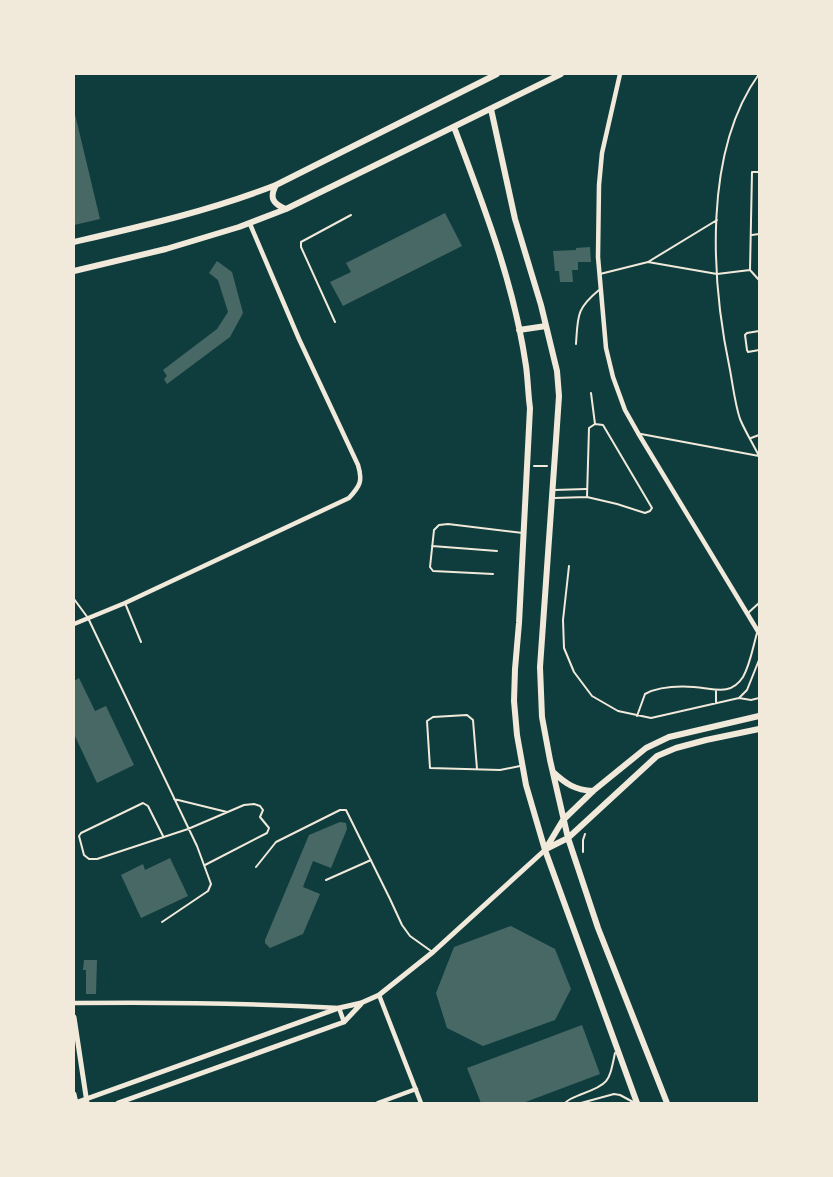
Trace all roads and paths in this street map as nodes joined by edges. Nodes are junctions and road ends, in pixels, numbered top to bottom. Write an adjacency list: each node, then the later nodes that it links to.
1 (497, 74): 8 (main road)
2 (561, 74): 5 (main road)
3 (620, 74): 19 (street)
4 (759, 74): 11 (lane)
5 (491, 109): 6 (main road); 24 (main road)
6 (454, 127): 9 (main road); 25 (main road)
7 (759, 172): 14 (lane)
8 (276, 185): 9 (main road); 15 (main road)
9 (286, 209): 12 (main road)
10 (351, 215): 23 (lane)
11 (717, 220): 16 (lane); 20 (lane)
12 (250, 224): 18 (main road); 47 (street)
13 (759, 234): 14 (lane)
14 (752, 235): 17 (lane)
15 (74, 242)
16 (648, 262): 19 (lane); 20 (lane)
17 (750, 270): 20 (lane); 21 (lane)
18 (74, 271)
19 (600, 274): 22 (street)
20 (717, 274): 33 (lane)
21 (759, 280)
22 (601, 288): 27 (lane); 31 (street)
23 (335, 322)
24 (546, 326): 25 (main road); 36 (main road)
25 (519, 330): 35 (main road)
26 (759, 331): 28 (lane)
27 (576, 344)
28 (759, 350)
29 (591, 393): 30 (lane)
30 (594, 424): 37 (lane); 39 (lane)
31 (638, 433): 34 (lane); 49 (street)
32 (759, 435): 33 (lane)
33 (751, 438): 34 (lane)
34 (759, 456)
35 (527, 466): 36 (path); 41 (main road)
36 (554, 466): 38 (main road)
37 (586, 489): 38 (lane); 39 (lane)
38 (552, 490): 40 (main road)
39 (587, 497): 40 (lane)
40 (552, 498): 66 (main road)
41 (523, 533): 42 (lane); 64 (main road)
42 (432, 546): 43 (lane); 45 (lane)
43 (497, 551)
44 (569, 566): 61 (lane)
45 (492, 574)
46 (74, 600): 50 (lane)
47 (125, 603): 50 (street); 53 (lane)
48 (759, 603): 49 (lane)
49 (747, 613): 52 (street)
50 (88, 618): 51 (street); 68 (lane)
51 (74, 624)
52 (758, 632): 57 (lane)
53 (141, 642)
54 (759, 660): 55 (lane)
55 (755, 672): 56 (lane); 58 (lane)
56 (759, 674)
57 (716, 691): 60 (lane); 61 (lane)
58 (739, 698): 59 (lane); 60 (lane)
59 (759, 698)
60 (716, 703): 61 (lane)
61 (637, 716)
62 (759, 716): 67 (main road)
63 (759, 729): 74 (main road)
64 (522, 766): 65 (lane); 75 (main road)
65 (477, 769): 65 (lane)
66 (553, 772): 67 (main road); 70 (main road)
67 (593, 791): 70 (main road)
68 (174, 799): 69 (lane); 71 (lane)
69 (228, 812): 71 (lane); 78 (lane)
70 (563, 820): 74 (main road); 75 (main road)
71 (188, 829): 73 (lane); 78 (lane)
72 (590, 829): 76 (path)
73 (163, 836): 73 (lane)
74 (568, 838): 75 (main road); 100 (main road)
75 (545, 850): 82 (street); 89 (main road)
76 (583, 852)
77 (372, 860): 79 (lane); 80 (lane); 82 (lane)
78 (205, 865): 81 (lane)
79 (256, 867)
80 (326, 880)
81 (162, 922)
82 (433, 952): 83 (street)
83 (379, 995): 85 (street); 90 (street)
84 (74, 1002): 86 (street)
85 (362, 1003): 86 (street); 88 (street)
86 (339, 1008): 88 (street); 92 (street)
87 (74, 1017): 92 (street)
88 (344, 1022): 94 (street)
89 (616, 1048): 97 (lane); 99 (main road)
90 (416, 1089): 95 (street); 96 (street)
91 (74, 1094): 93 (street)
92 (87, 1101): 93 (street)
93 (75, 1103)
94 (118, 1103)
95 (378, 1103)
96 (421, 1103)
97 (565, 1103)
98 (581, 1103): 99 (lane)
99 (637, 1103)
100 (667, 1103)

